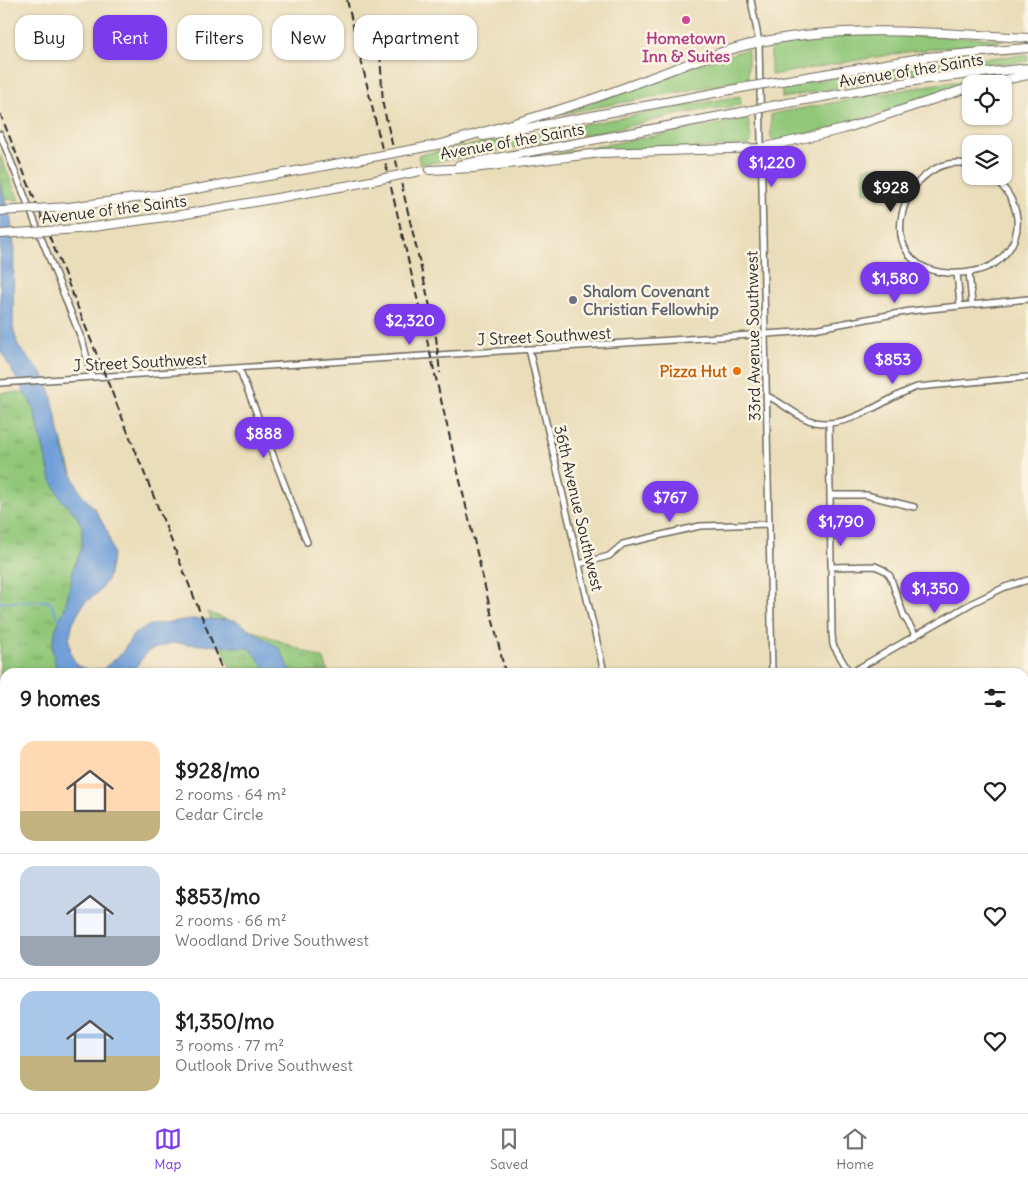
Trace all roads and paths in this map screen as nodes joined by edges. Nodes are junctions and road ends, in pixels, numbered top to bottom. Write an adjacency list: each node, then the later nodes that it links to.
1 (751, 0): 3 (street, 33rd Avenue Southwest)
2 (1028, 38): 3 (highway)
3 (759, 42): 10 (highway); 11 (street, 33rd Avenue Southwest)
4 (1028, 48): 10 (highway, Avenue of the Saints, bridge)
5 (1028, 68): 13 (highway, Avenue of the Saints, bridge)
6 (1028, 75): 7 (highway)
7 (1012, 78)
8 (962, 90): 11 (highway)
9 (0, 134): 25 (street)
10 (442, 144): 15 (highway, Avenue of the Saints, bridge)
11 (761, 148): 13 (highway); 22 (street, 33rd Avenue Southwest)
12 (962, 163): 18 (street)
13 (430, 170): 16 (highway, Avenue of the Saints, bridge)
14 (1001, 185): 17 (street)
15 (0, 211)
16 (0, 234)
17 (969, 272): 18 (street); 20 (street)
18 (957, 273): 21 (street)
19 (1028, 299): 20 (street, J Street Southwest)
20 (972, 304): 21 (street, J Street Southwest)
21 (960, 305): 22 (street, J Street Southwest)
22 (765, 334): 23 (street, J Street Southwest); 28 (street, 33rd Avenue Southwest)
23 (529, 349): 24 (street, J Street Southwest); 34 (street, 36th Avenue Southwest)
24 (239, 368): 25 (street, J Street Southwest); 33 (street)
25 (92, 377): 27 (street, J Street Southwest)
26 (1028, 377): 29 (street)
27 (0, 383)
28 (767, 396): 29 (street); 32 (street, 33rd Avenue Southwest)
29 (829, 423): 30 (street)
30 (830, 495): 31 (street); 35 (street)
31 (914, 507)
32 (769, 524): 34 (street); 39 (street, 33rd Avenue Southwest)
33 (308, 542)
34 (579, 564): 38 (street, 36th Avenue Southwest)
35 (832, 566): 37 (street); 40 (street)
36 (1028, 580): 37 (street)
37 (916, 636): 41 (street)
38 (603, 668)
39 (772, 668)
40 (847, 668)
41 (857, 668)

